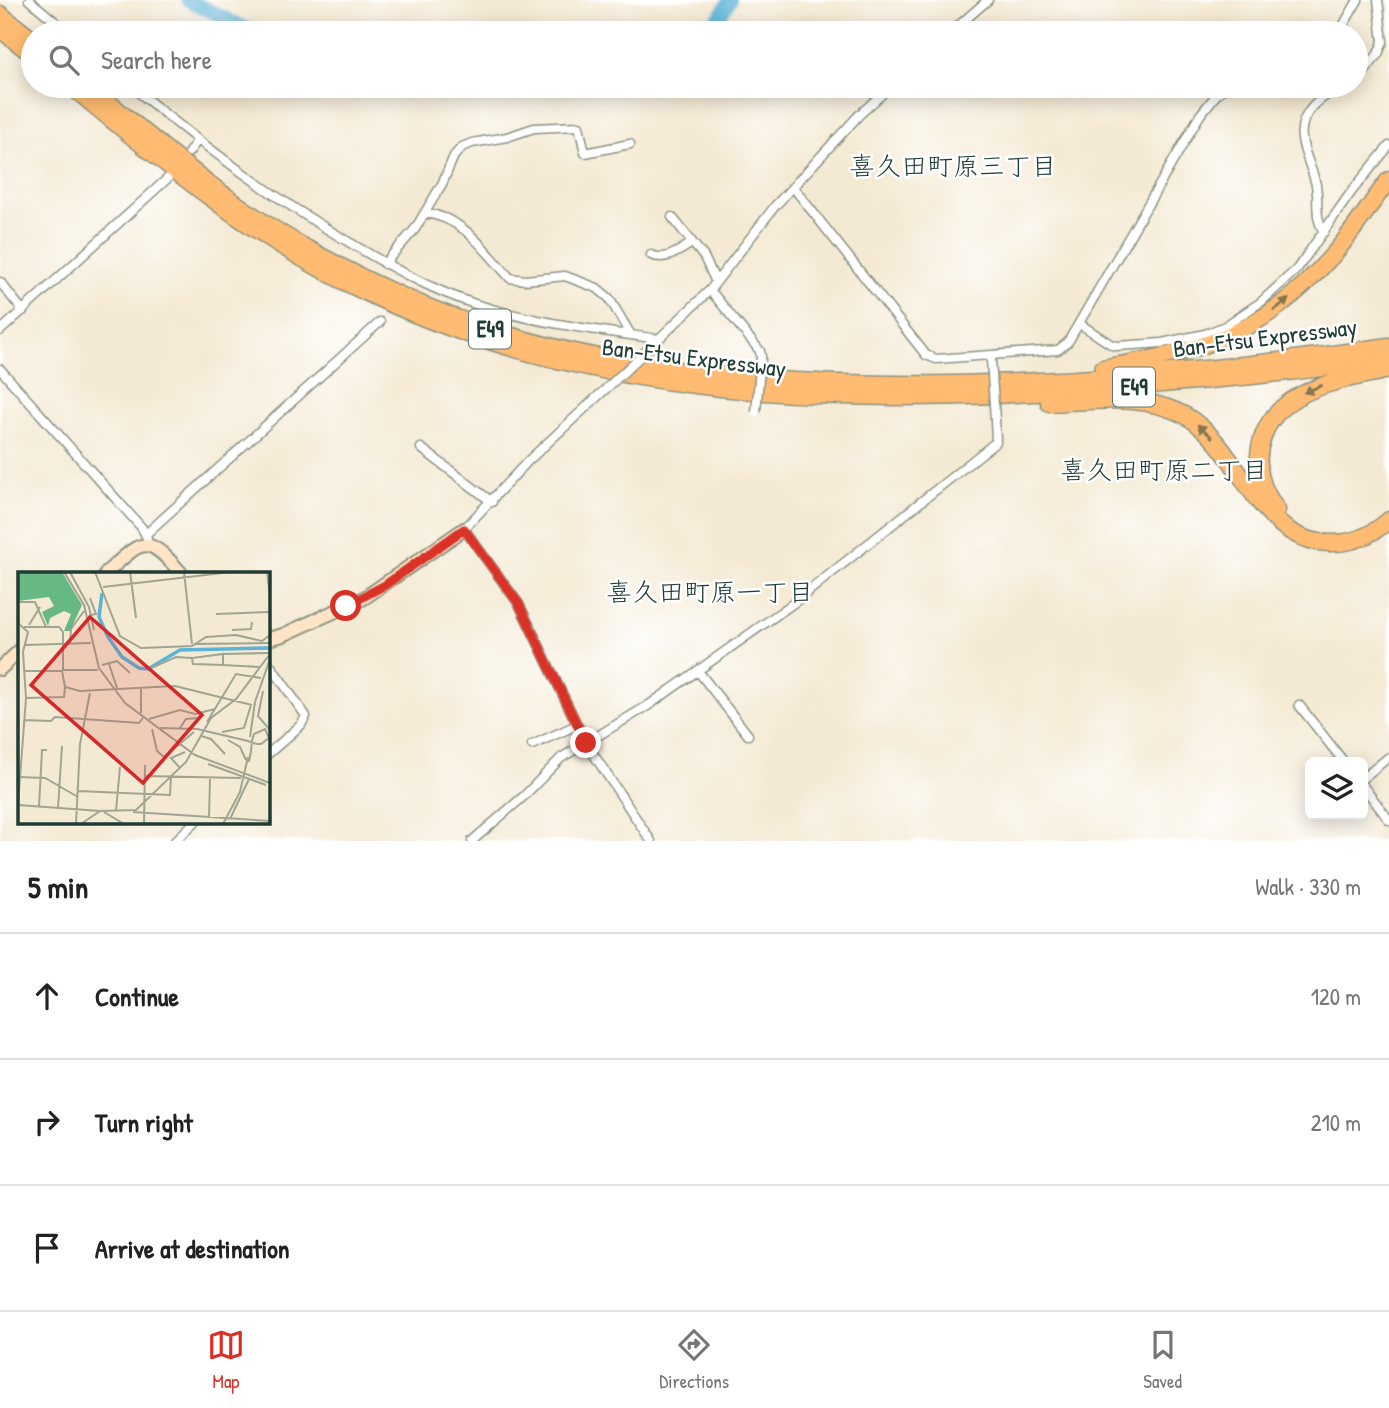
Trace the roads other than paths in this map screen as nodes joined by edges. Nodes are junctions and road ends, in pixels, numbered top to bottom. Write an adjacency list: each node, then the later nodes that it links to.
1 (29, 0): 6 (street)
2 (988, 0): 7 (street)
3 (1357, 0): 8 (street)
4 (1378, 0): 12 (street)
5 (0, 14): 10 (highway)
6 (54, 21)
7 (964, 21)
8 (1346, 21)
9 (0, 29): 11 (highway)
10 (21, 31)
11 (21, 46)
12 (1368, 67)
13 (86, 98): 47 (highway, Ban-Etsu Expressway / E49)
14 (104, 98): 46 (highway, Ban-Etsu Expressway / E49)
15 (145, 98): 19 (street)
16 (878, 98): 26 (street)
17 (1214, 98): 39 (street)
18 (1323, 98): 29 (street)
19 (197, 141): 22 (street); 32 (street)
20 (629, 144): 27 (street)
21 (1389, 146): 29 (street)
22 (189, 152)
23 (1389, 166): 33 (highway)
24 (167, 178): 37 (street)
25 (1389, 180): 33 (highway)
26 (793, 187): 35 (street); 43 (street)
27 (425, 213): 32 (street); 41 (street)
28 (671, 217): 30 (street)
29 (1324, 232): 39 (street)
30 (692, 243): 31 (street); 35 (street)
31 (651, 255)
32 (384, 264): 41 (street)
33 (1320, 269): 46 (highway, one-way to 33)
34 (0, 282): 37 (street)
35 (716, 282): 36 (street)
36 (710, 290): 42 (street); 48 (street, bridge)
37 (23, 311): 40 (street)
38 (380, 321): 54 (street)
39 (1080, 324): 43 (street)
40 (0, 331)
41 (631, 335): 42 (street)
42 (658, 339): 50 (street, bridge)
43 (991, 358): 61 (street, bridge)
44 (1383, 359): 46 (highway, Ban-Etsu Expressway / E49); 47 (highway, Ban-Etsu Expressway / E49); 51 (highway, one-way to 51)
45 (0, 369): 54 (street)
46 (958, 384)
47 (890, 396): 52 (highway, one-way to 47)
48 (756, 414)
49 (421, 448): 50 (street)
50 (492, 502): 53 (street)
51 (1389, 506)
52 (1389, 520)
53 (464, 529): 57 (street); 63 (street)
54 (146, 539): 55 (street); 56 (street)
55 (107, 572)
56 (180, 572)
57 (270, 638)
58 (18, 652): 60 (street)
59 (270, 665): 67 (street)
60 (0, 669)
61 (698, 671): 64 (street); 65 (street)
62 (1299, 705): 68 (street)
63 (577, 725): 65 (street); 66 (street)
64 (748, 735)
65 (586, 743): 75 (street); 76 (street)
66 (532, 744)
67 (270, 752)
68 (1340, 757)
69 (1389, 757): 70 (street)
70 (1368, 774)
71 (1368, 793): 72 (street)
72 (1389, 820)
73 (193, 824): 74 (street)
74 (175, 841)
75 (472, 841)
76 (651, 841)

